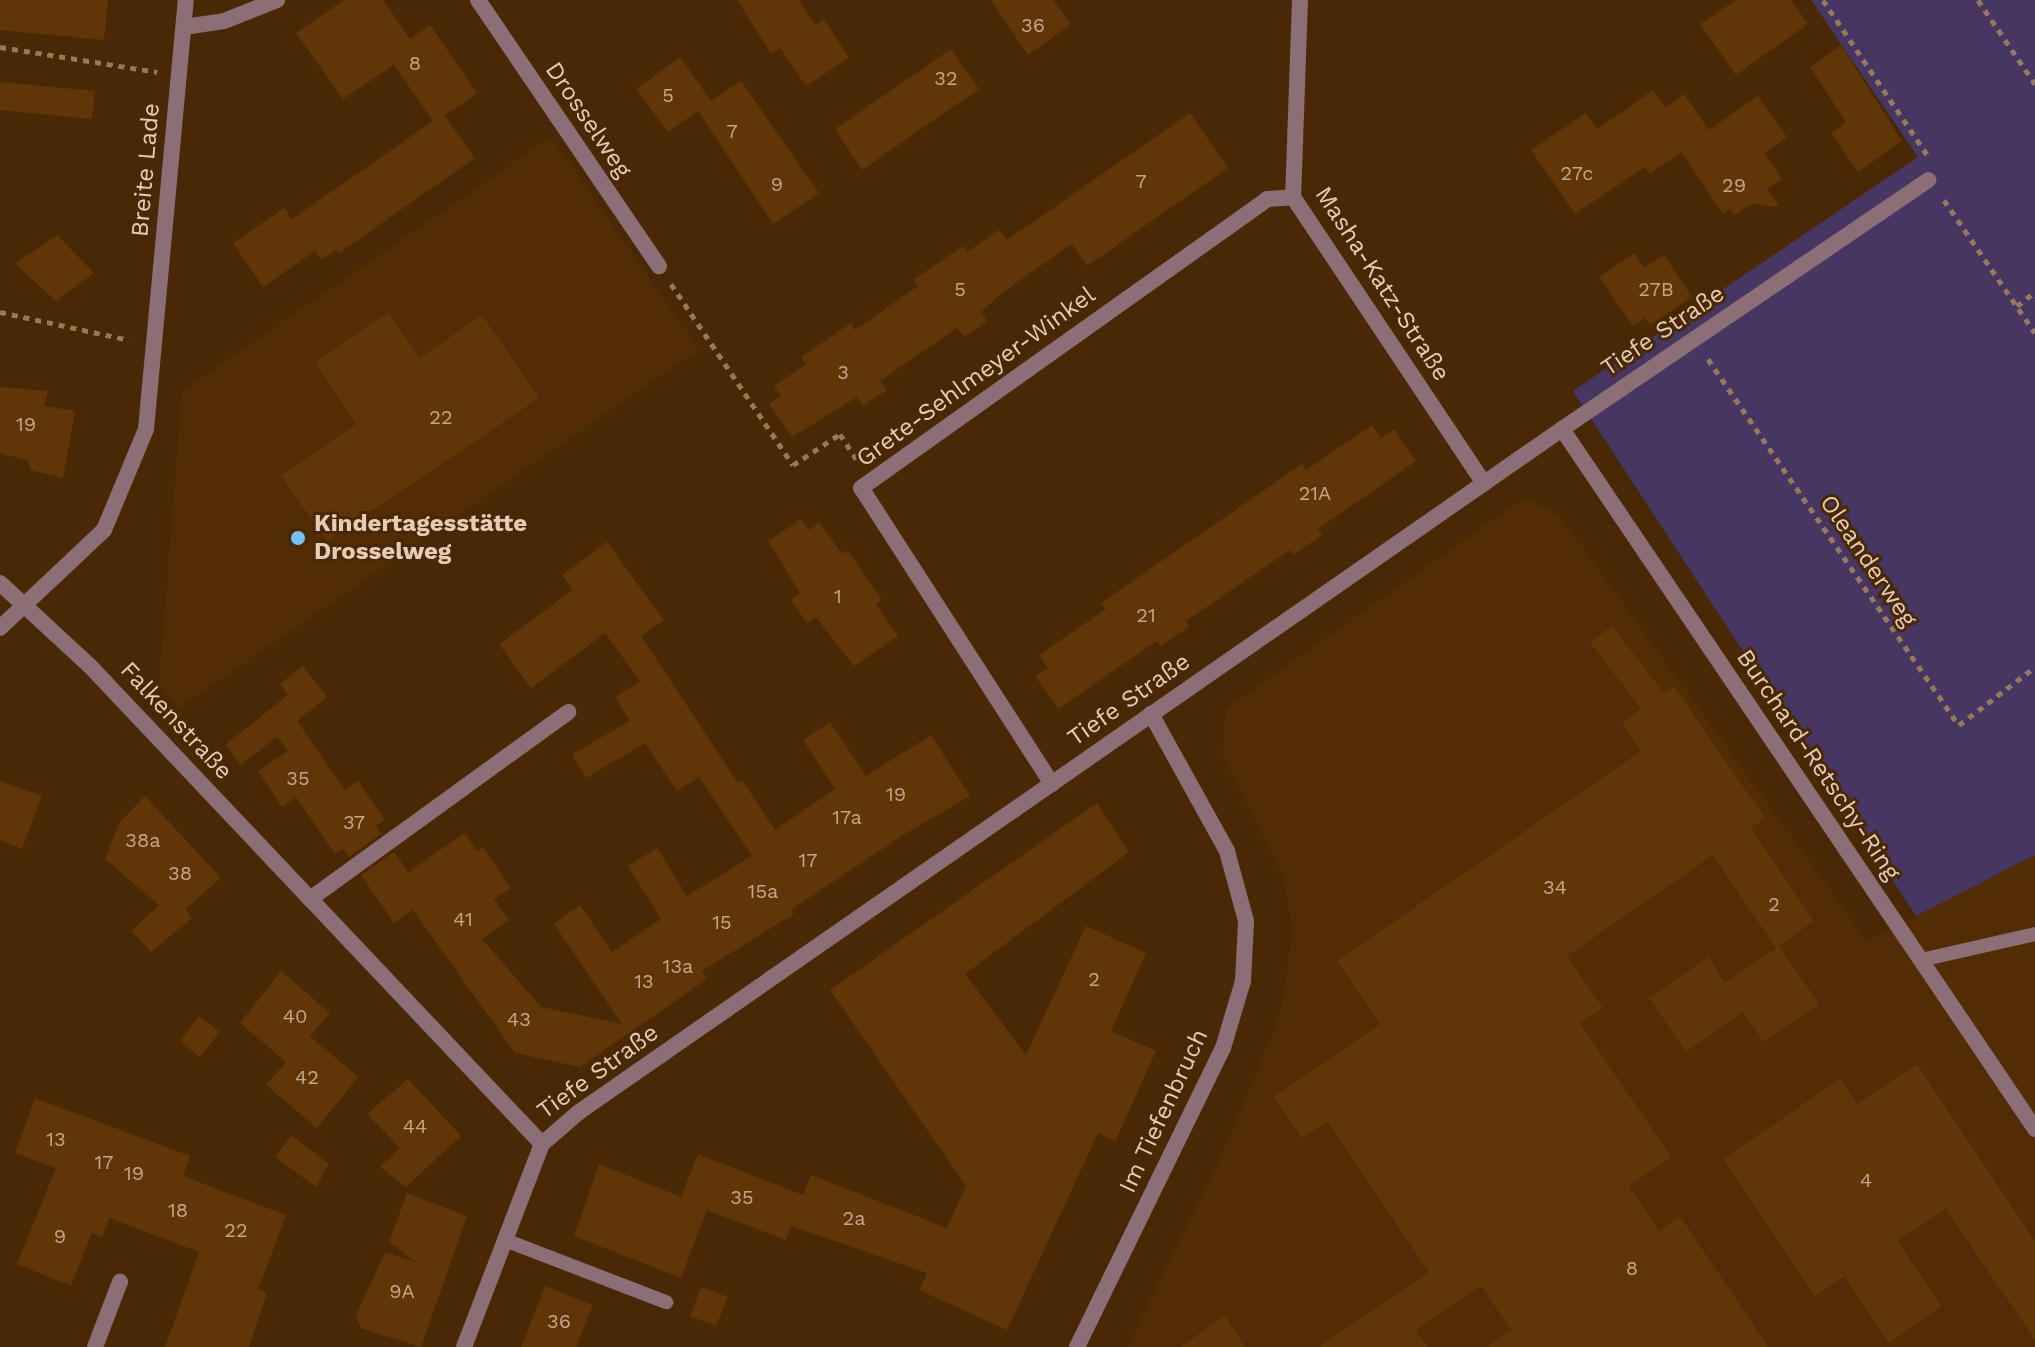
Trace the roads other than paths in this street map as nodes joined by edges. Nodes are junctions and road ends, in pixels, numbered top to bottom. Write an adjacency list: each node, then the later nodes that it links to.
1 (186, 0): 5 (street, Breite Lade)
2 (277, 0): 5 (street)
3 (478, 0): 8 (street, Drosselweg)
4 (1300, 0): 7 (street, Masha-Katz-Straße)
5 (184, 27): 12 (street, Breite Lade)
6 (1929, 180): 9 (street, Tiefe Straße)
7 (1293, 197): 10 (street, Masha-Katz-Straße); 16 (street, Grete-Sehlmeyer-Winkel)
8 (659, 266)
9 (1562, 429): 10 (street, Tiefe Straße); 19 (street, Burchard-Retschy-Ring)
10 (1484, 483): 15 (street, Tiefe Straße)
11 (0, 583): 12 (street, Falkenstraße)
12 (23, 606): 13 (street, Breite Lade); 17 (street, Falkenstraße)
13 (0, 628)
14 (568, 712): 17 (street)
15 (1151, 714): 16 (street, Tiefe Straße); 27 (street, Im Tiefenbruch)
16 (1052, 784): 21 (street, Tiefe Straße)
17 (310, 899): 21 (street, Falkenstraße)
18 (2035, 934): 19 (lane)
19 (1921, 960): 20 (street, Burchard-Retschy-Ring)
20 (2035, 1129)
21 (542, 1144): 22 (street, Tiefe Straße)
22 (505, 1240): 24 (lane); 26 (street, Tiefe Straße)
23 (120, 1282): 25 (street)
24 (666, 1302)
25 (95, 1347)
26 (464, 1347)
27 (1077, 1347)

